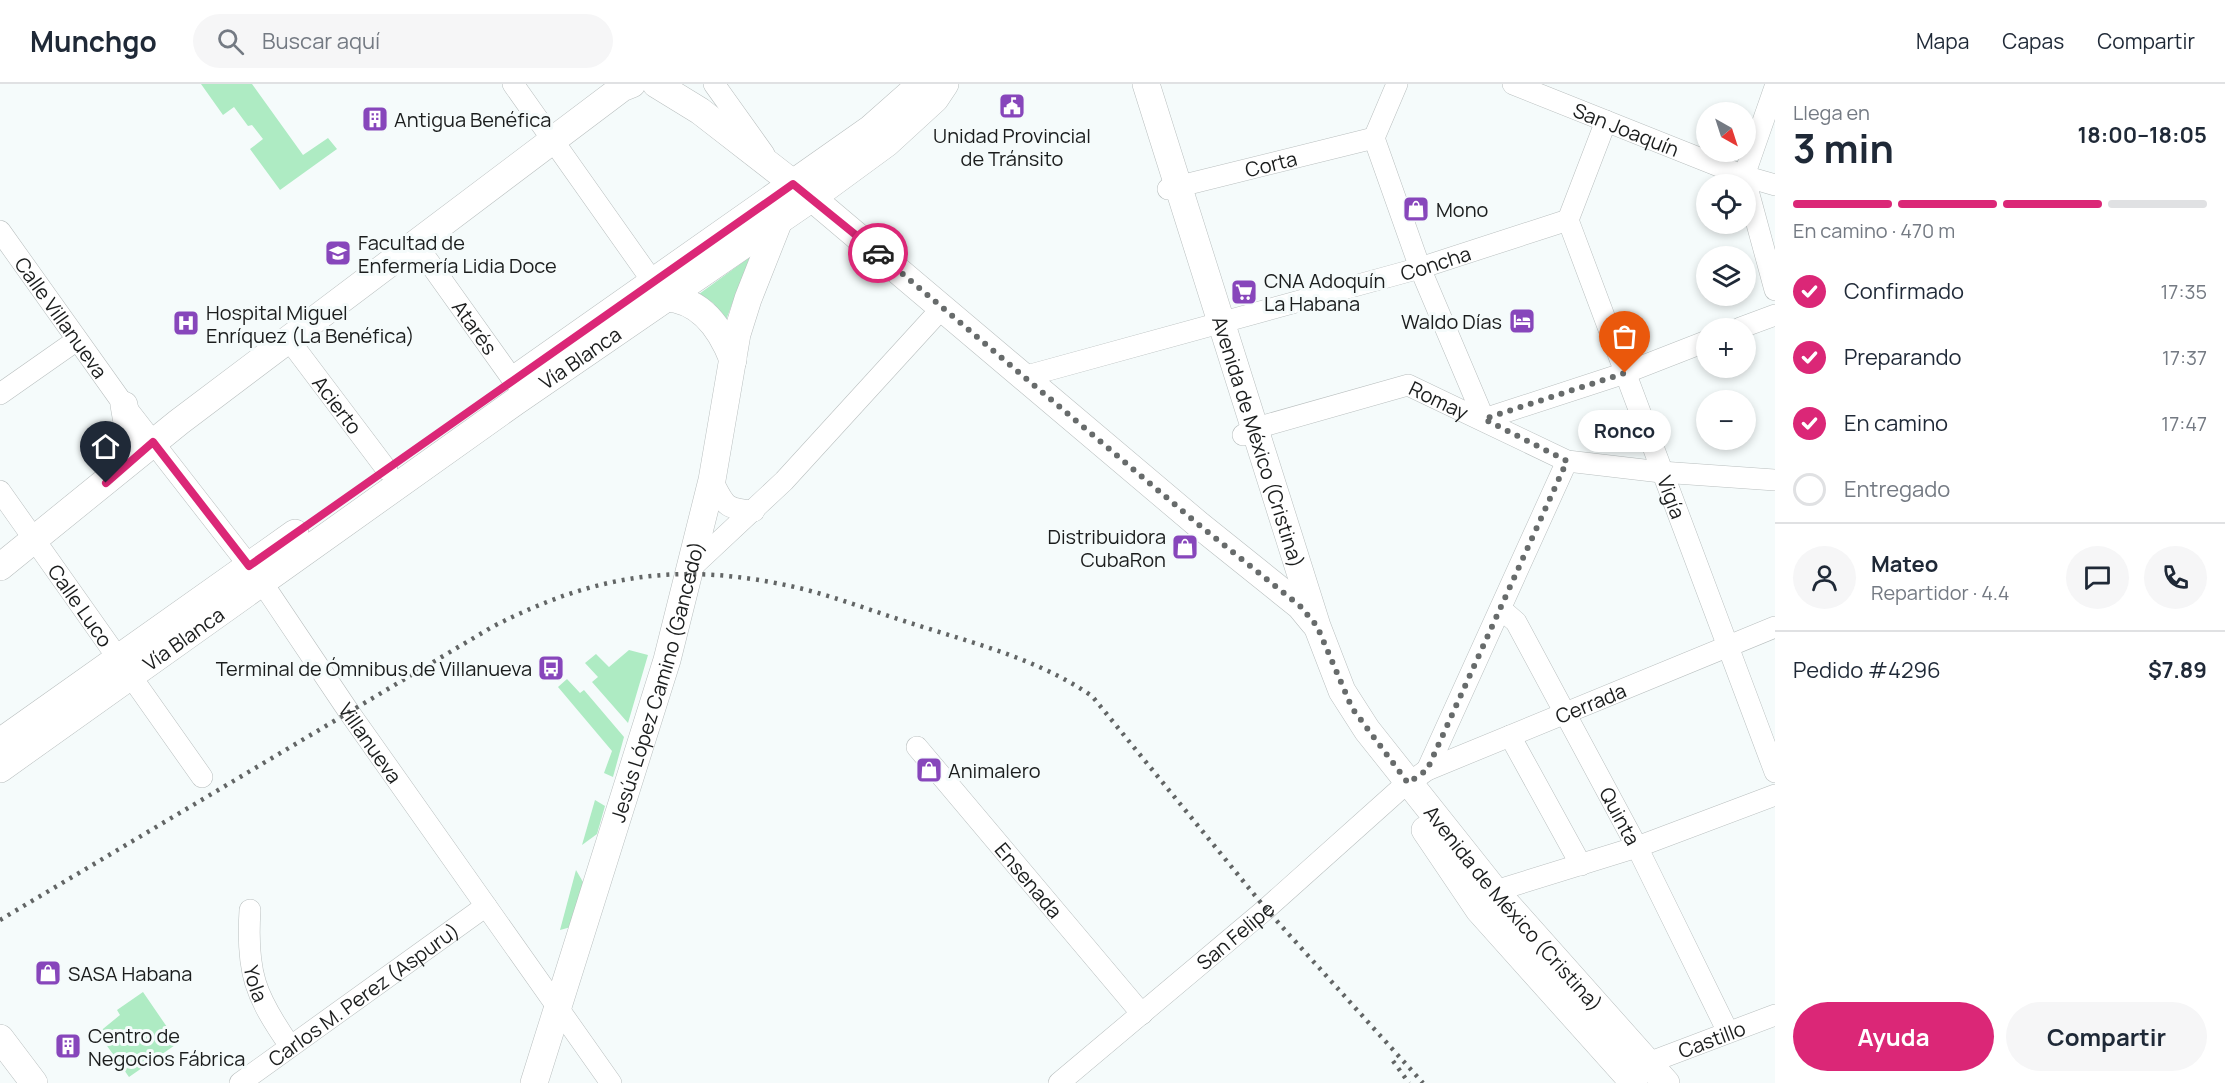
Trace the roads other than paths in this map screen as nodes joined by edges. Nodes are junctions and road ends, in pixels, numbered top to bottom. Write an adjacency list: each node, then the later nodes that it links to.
1 (513, 84): 14 (street)
2 (632, 84): 14 (main road)
3 (656, 84): 18 (main road)
4 (714, 84): 18 (street)
5 (921, 84): 18 (main road, Vía Blanca)
6 (945, 84): 18 (main road, Vía Blanca)
7 (1132, 84): 20 (main road, Avenida de México (Cristina))
8 (1146, 84): 20 (main road, Avenida de México (Cristina))
9 (1397, 84): 13 (street)
10 (1513, 84): 12 (street, San Joaquín)
11 (1775, 87): 16 (street)
12 (1606, 121): 15 (street, San Joaquín); 22 (street)
13 (1374, 138): 20 (street, Corta); 26 (street)
14 (554, 142): 25 (main road); 28 (street)
15 (1739, 174)
16 (1745, 174)
17 (1756, 179): 19 (street, San Joaquín)
18 (794, 184): 21 (main road); 27 (main road); 28 (main road, Vía Blanca); 30 (main road)
19 (1775, 184)
20 (1173, 188): 33 (main road, Avenida de México (Cristina))
21 (780, 220): 27 (main road); 28 (main road, Vía Blanca)
22 (1568, 220): 26 (street, Concha); 38 (street, Vigía)
23 (1756, 220): 29 (street)
24 (0, 231): 34 (street, Calle Villanueva)
25 (416, 244): 35 (main road); 40 (street, Atarés)
26 (1420, 268): 33 (street, Concha); 43 (street)
27 (758, 276): 37 (main road, Jesús López Camino (Gancedo))
28 (659, 290): 37 (main road); 40 (main road, Vía Blanca); 57 (main road, Vía Blanca)
29 (1775, 290)
30 (942, 309): 39 (main road); 53 (street)
31 (1775, 315): 32 (street)
32 (1756, 322)
33 (1214, 324): 39 (street, Concha); 44 (main road, Avenida de México (Cristina))
34 (77, 340): 41 (street); 42 (street, Calle Villanueva)
35 (289, 340): 45 (main road); 47 (street, Acierto)
36 (1696, 345): 38 (street)
37 (733, 360): 50 (main road, Jesús López Camino (Gancedo))
38 (1625, 373): 43 (street); 48 (street, Vigía)
39 (1023, 377): 59 (main road)
40 (513, 380): 47 (main road, Vía Blanca)
41 (0, 394)
42 (124, 405): 45 (street, Villanueva); 49 (main road)
43 (1484, 419): 44 (street, Romay); 46 (street, Romay)
44 (1249, 431): 59 (main road, Avenida de México (Cristina))
45 (153, 442): 49 (main road); 57 (street, Villanueva)
46 (1567, 461): 48 (street, Romay); 58 (street)
47 (387, 470): 57 (main road, Vía Blanca)
48 (1661, 472): 51 (street, Romay); 61 (street, Vigía)
49 (113, 478): 54 (main road)
50 (712, 480): 53 (street); 56 (main road, Jesús López Camino (Gancedo))
51 (1775, 480)
52 (0, 491): 54 (street, Calle Luco)
53 (754, 511): 56 (street)
54 (34, 539): 55 (main road); 62 (street, Calle Luco)
55 (0, 567)
56 (692, 567): 77 (main road, Jesús López Camino (Gancedo))
57 (255, 573): 62 (main road, Vía Blanca); 75 (street, Villanueva)
58 (1501, 609): 63 (street, Quinta); 70 (street)
59 (1309, 616): 70 (main road, Avenida de México (Cristina))
60 (1775, 627): 61 (street, Cerrada)
61 (1728, 645): 63 (street, Cerrada); 68 (street, Vigía)
62 (125, 667): 65 (main road, Vía Blanca); 67 (main road, Vía Blanca); 69 (street, Calle Luco)
63 (1563, 713): 64 (street, Cerrada); 72 (street, Quinta)
64 (1510, 736): 70 (street, Cerrada); 73 (street)
65 (0, 742)
66 (917, 747): 78 (street, Ensenada)
67 (0, 769)
68 (1775, 772)
69 (202, 777)
70 (1411, 781): 74 (main road, Avenida de México (Cristina)); 78 (street, San Felipe)
71 (1775, 795): 72 (street)
72 (1637, 847): 73 (street); 80 (street, Quinta)
73 (1581, 865): 74 (street)
74 (1485, 898): 83 (main road, Avenida de México (Cristina))
75 (486, 906): 77 (street, Villanueva); 82 (street, Carlos M. Perez (Aspuru))
76 (250, 910): 82 (street, Yola)
77 (558, 1007): 86 (main road, Jesús López Camino (Gancedo)); 87 (street, Villanueva)
78 (1142, 1014): 88 (street, San Felipe)
79 (1775, 1015): 80 (street, Castillo)
80 (1728, 1032): 83 (street, Castillo)
81 (0, 1038): 84 (main road)
82 (290, 1046): 85 (street, Carlos M. Perez (Aspuru))
83 (1649, 1076)
84 (34, 1083)
85 (240, 1083)
86 (534, 1083)
87 (611, 1083)
88 (1059, 1083)

